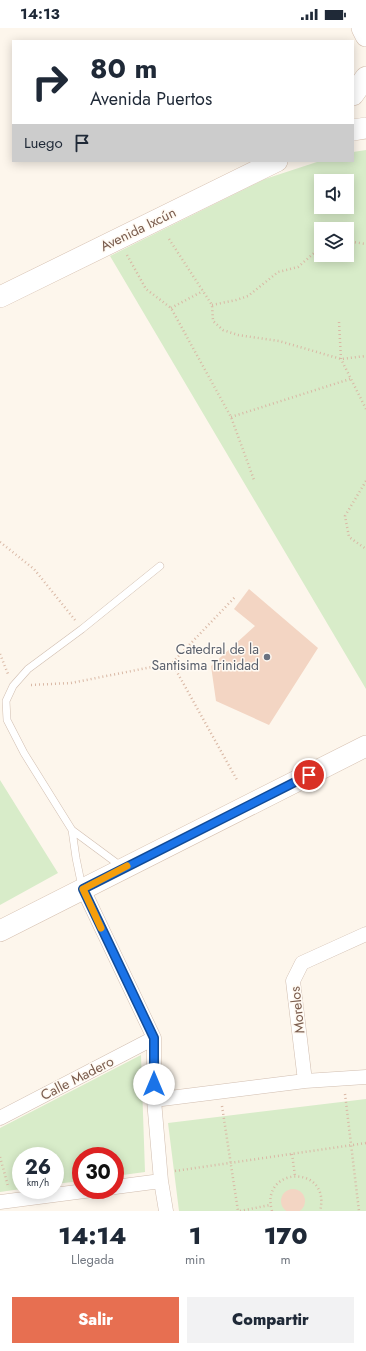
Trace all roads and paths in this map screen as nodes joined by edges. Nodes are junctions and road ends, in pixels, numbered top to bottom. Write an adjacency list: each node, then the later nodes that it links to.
1 (362, 28): 2 (street)
2 (366, 36)
3 (366, 77): 4 (street)
4 (354, 94)
5 (366, 128): 6 (street)
6 (354, 130)
7 (274, 162): 8 (street, Avenida Ixcún)
8 (118, 239): 14 (street, Avenida Ixcún); 16 (path)
9 (169, 239): 13 (path)
10 (354, 242): 11 (path)
11 (366, 244)
12 (314, 253): 15 (path)
13 (204, 291): 15 (path); 16 (path)
14 (2, 294)
15 (212, 305): 19 (path)
16 (172, 308): 22 (path)
17 (339, 322): 19 (path)
18 (366, 356): 19 (path)
19 (342, 359): 20 (path)
20 (350, 379): 21 (path); 22 (path)
21 (366, 409)
22 (231, 416): 23 (path)
23 (254, 480)
24 (366, 481): 26 (path)
25 (0, 542): 29 (path)
26 (366, 548)
27 (160, 566): 29 (lane)
28 (236, 596): 31 (path)
29 (82, 629): 32 (lane)
30 (0, 654): 32 (path)
31 (172, 663): 32 (path); 34 (path)
32 (13, 686): 35 (lane)
33 (366, 746): 36 (street)
34 (237, 780)
35 (72, 830): 36 (lane); 37 (lane)
36 (124, 868): 37 (street)
37 (83, 889): 38 (street); 40 (street)
38 (0, 931)
39 (365, 934): 43 (street, Morelos)
40 (154, 1038): 45 (street); 46 (street, Calle Madero)
41 (366, 1077): 42 (street)
42 (343, 1079): 43 (street); 48 (path)
43 (305, 1081): 44 (street)
44 (220, 1092): 45 (street); 50 (path)
45 (154, 1100): 52 (street)
46 (0, 1118)
47 (366, 1143): 48 (path)
48 (351, 1146): 49 (path); 61 (path)
49 (292, 1154): 50 (path); 51 (path)
50 (231, 1163): 52 (path); 58 (path)
51 (295, 1176): 56 (path); 60 (path)
52 (161, 1177): 53 (street); 57 (street)
53 (124, 1185)
54 (72, 1193): 55 (street)
55 (0, 1202)
56 (270, 1205): 58 (path); 59 (path)
57 (166, 1211)
58 (239, 1211)
59 (272, 1211)
60 (320, 1211)
61 (359, 1211)

